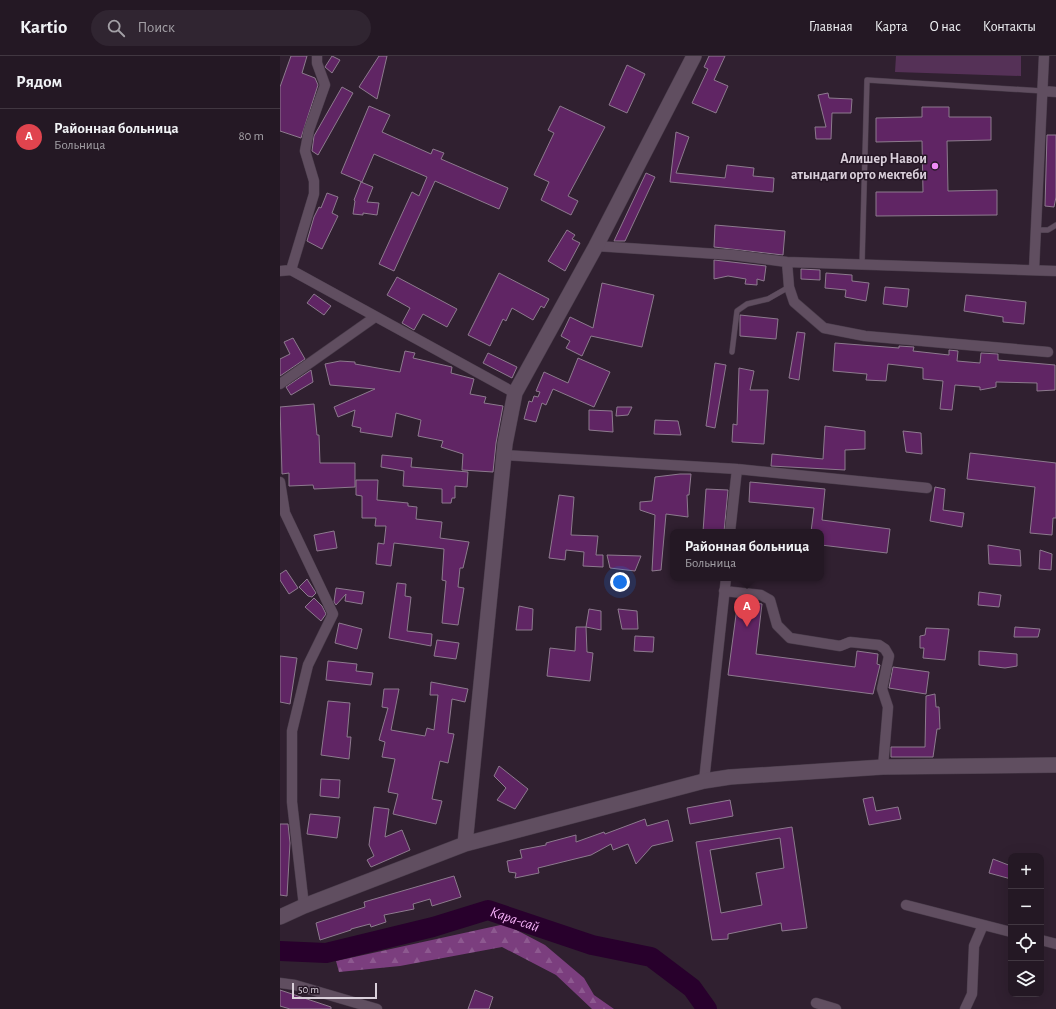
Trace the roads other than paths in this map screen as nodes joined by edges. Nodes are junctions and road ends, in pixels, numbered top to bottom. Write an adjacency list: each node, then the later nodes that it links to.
1 (317, 56): 11 (street)
2 (694, 56): 8 (street)
3 (1044, 56): 4 (street)
4 (1043, 91): 5 (street); 7 (street); 10 (lane)
5 (1056, 92)
6 (1056, 225): 7 (lane)
7 (1036, 230): 12 (street)
8 (596, 246): 9 (street); 20 (street)
9 (787, 262): 10 (street); 15 (street)
10 (862, 265): 12 (street)
11 (291, 270): 13 (street); 16 (street)
12 (1034, 270): 14 (street)
13 (280, 271)
14 (1056, 271)
15 (789, 287): 17 (lane); 18 (street)
16 (375, 317): 19 (street); 20 (street)
17 (732, 352)
18 (1048, 352)
19 (280, 384)
20 (515, 393): 21 (street)
21 (504, 455): 22 (street); 31 (street)
22 (737, 469): 24 (street); 25 (street)
23 (280, 482): 33 (street)
24 (927, 488)
25 (730, 529)
26 (726, 581): 27 (street)
27 (724, 591): 29 (street); 30 (street)
28 (1056, 765): 29 (street)
29 (884, 767): 30 (street)
30 (704, 781): 31 (street)
31 (465, 844): 33 (street)
32 (906, 905): 35 (street)
33 (304, 906): 34 (street)
34 (283, 916)
35 (983, 925): 36 (street); 43 (street)
36 (1008, 931)
37 (1044, 941): 38 (street)
38 (1056, 944)
39 (280, 983): 41 (street)
40 (816, 1003): 42 (street)
41 (377, 1009)
42 (836, 1009)
43 (965, 1009)

